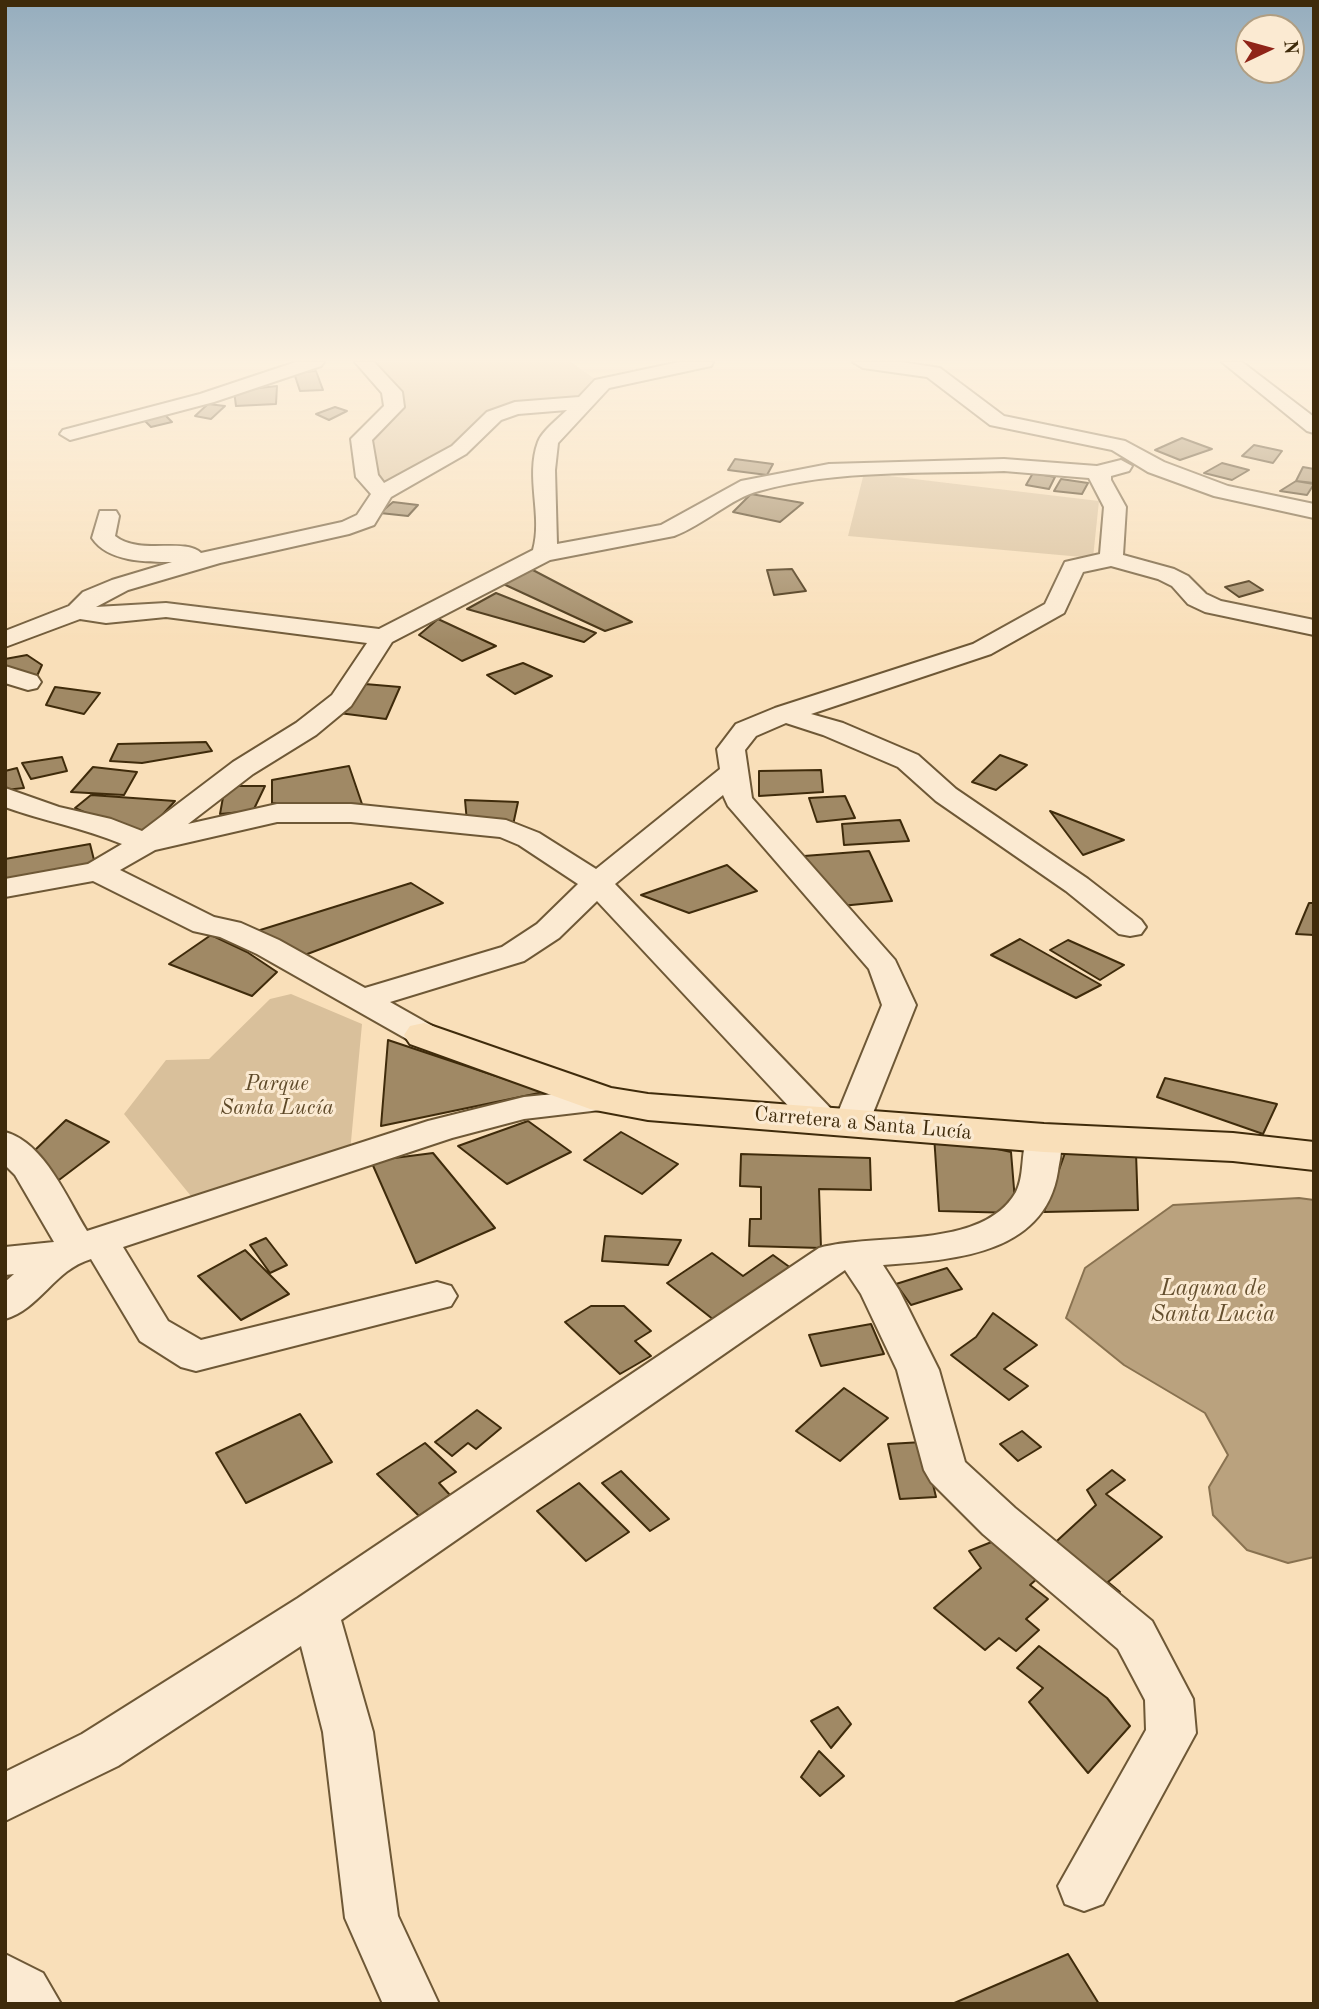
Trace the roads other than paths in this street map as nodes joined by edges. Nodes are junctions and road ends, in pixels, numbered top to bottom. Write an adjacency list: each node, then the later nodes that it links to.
1 (364, 456): 7 (street)
2 (449, 456): 7 (street)
3 (544, 456): 10 (street)
4 (1137, 456): 5 (street)
5 (1156, 467): 6 (street); 8 (street)
6 (1101, 473): 10 (street); 12 (street)
7 (382, 493): 11 (street)
8 (1314, 511)
9 (108, 516): 11 (street)
10 (543, 554): 15 (street)
11 (214, 557): 13 (street)
12 (1111, 559): 14 (street); 17 (street)
13 (78, 611): 15 (street); 16 (street)
14 (1314, 628)
15 (383, 637): 20 (street)
16 (5, 640)
17 (785, 715): 18 (street); 24 (street)
18 (732, 773): 22 (street); 28 (street)
19 (5, 797): 20 (street)
20 (145, 844): 21 (street); 22 (street)
21 (97, 872): 23 (street); 25 (street)
22 (597, 883): 25 (street); 28 (street)
23 (5, 888)
24 (1130, 927)
25 (360, 1000): 26 (street)
26 (424, 1035): 27 (main road, Carretera a Santa Lucía)
27 (604, 1100): 28 (main road, Carretera a Santa Lucía); 32 (street)
28 (836, 1122): 29 (main road, Carretera a Santa Lucía)
29 (1044, 1138): 31 (main road, Carretera a Santa Lucía); 33 (street)
30 (5, 1144): 32 (street)
31 (1314, 1156)
32 (78, 1248): 34 (street); 35 (street); 36 (street)
33 (854, 1252): 37 (street); 39 (street)
34 (5, 1261)
35 (438, 1296)
36 (5, 1305)
37 (316, 1612): 38 (street); 42 (street)
38 (5, 1797)
39 (1084, 1886)
40 (5, 1981): 41 (street)
41 (33, 2004)
42 (411, 2004)

